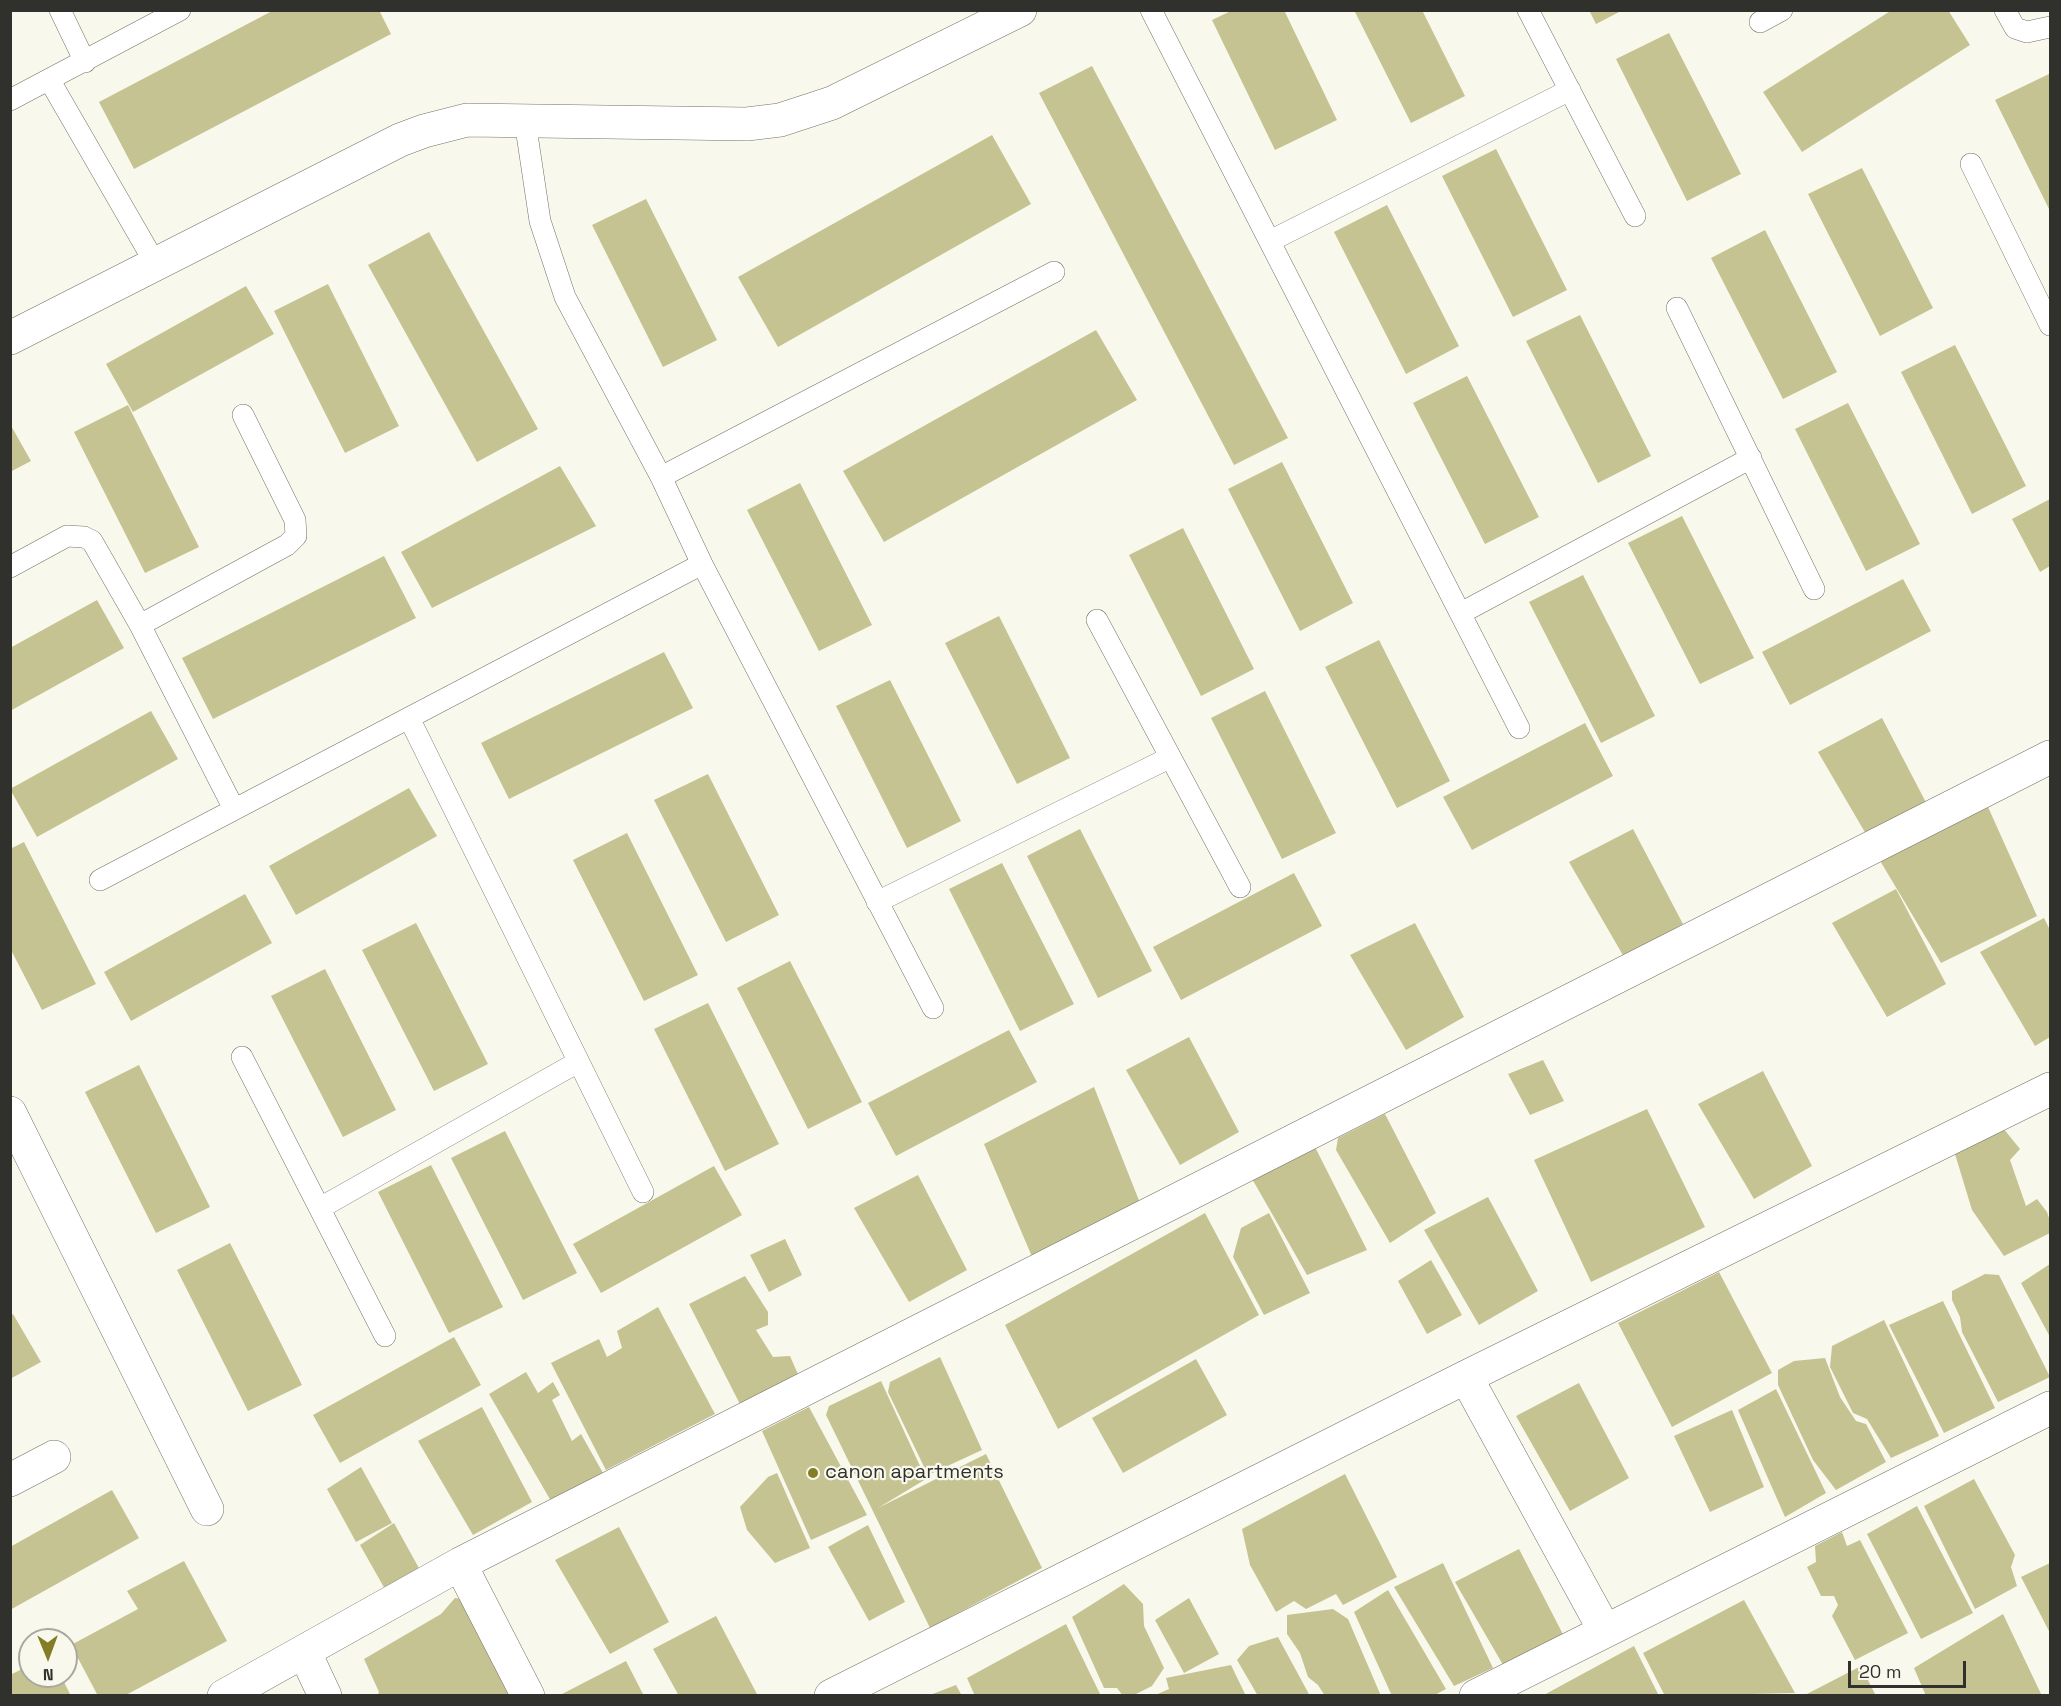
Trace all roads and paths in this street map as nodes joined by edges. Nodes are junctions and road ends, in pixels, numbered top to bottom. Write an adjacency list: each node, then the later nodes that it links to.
1 (60, 10): 10 (lane)
2 (180, 10): 10 (lane)
3 (1020, 10): 14 (street)
4 (1151, 10): 17 (lane)
5 (1528, 10): 12 (lane)
6 (1782, 10): 8 (lane)
7 (2005, 10): 9 (lane)
8 (1760, 22)
9 (2050, 27)
10 (85, 62): 11 (lane)
11 (50, 81): 13 (lane); 18 (lane)
12 (1569, 90): 16 (lane); 17 (lane)
13 (10, 100)
14 (525, 121): 18 (street); 25 (lane)
15 (1971, 164): 21 (lane)
16 (1635, 216)
17 (1270, 241): 29 (lane)
18 (155, 263): 22 (street)
19 (1054, 272): 25 (lane)
20 (1677, 308): 24 (lane)
21 (2048, 312)
22 (10, 338)
23 (243, 415): 31 (lane)
24 (1751, 458): 28 (lane); 29 (lane)
25 (661, 477): 26 (lane)
26 (702, 564): 32 (lane); 39 (lane)
27 (10, 567): 31 (lane)
28 (1814, 589)
29 (1461, 613): 33 (lane)
30 (1098, 620): 35 (lane)
31 (140, 625): 36 (lane)
32 (409, 718): 36 (lane); 42 (lane)
33 (1519, 728)
34 (2050, 757): 53 (street)
35 (1169, 758): 38 (lane); 39 (lane)
36 (234, 809): 37 (lane)
37 (100, 880)
38 (1240, 887)
39 (877, 902): 40 (lane)
40 (933, 1008)
41 (243, 1057): 46 (lane)
42 (578, 1062): 45 (lane); 46 (lane)
43 (2050, 1089): 48 (street)
44 (10, 1113): 52 (street)
45 (643, 1192)
46 (320, 1208): 47 (lane)
47 (385, 1336)
48 (1466, 1377): 54 (street); 59 (street)
49 (2050, 1408): 54 (street)
50 (54, 1457): 51 (street)
51 (10, 1480)
52 (207, 1509)
53 (460, 1564): 55 (street); 58 (street)
54 (1604, 1629): 60 (street)
55 (304, 1653): 56 (street); 57 (street)
56 (224, 1695)
57 (326, 1695)
58 (528, 1695)
59 (831, 1695)
60 (1476, 1695)

